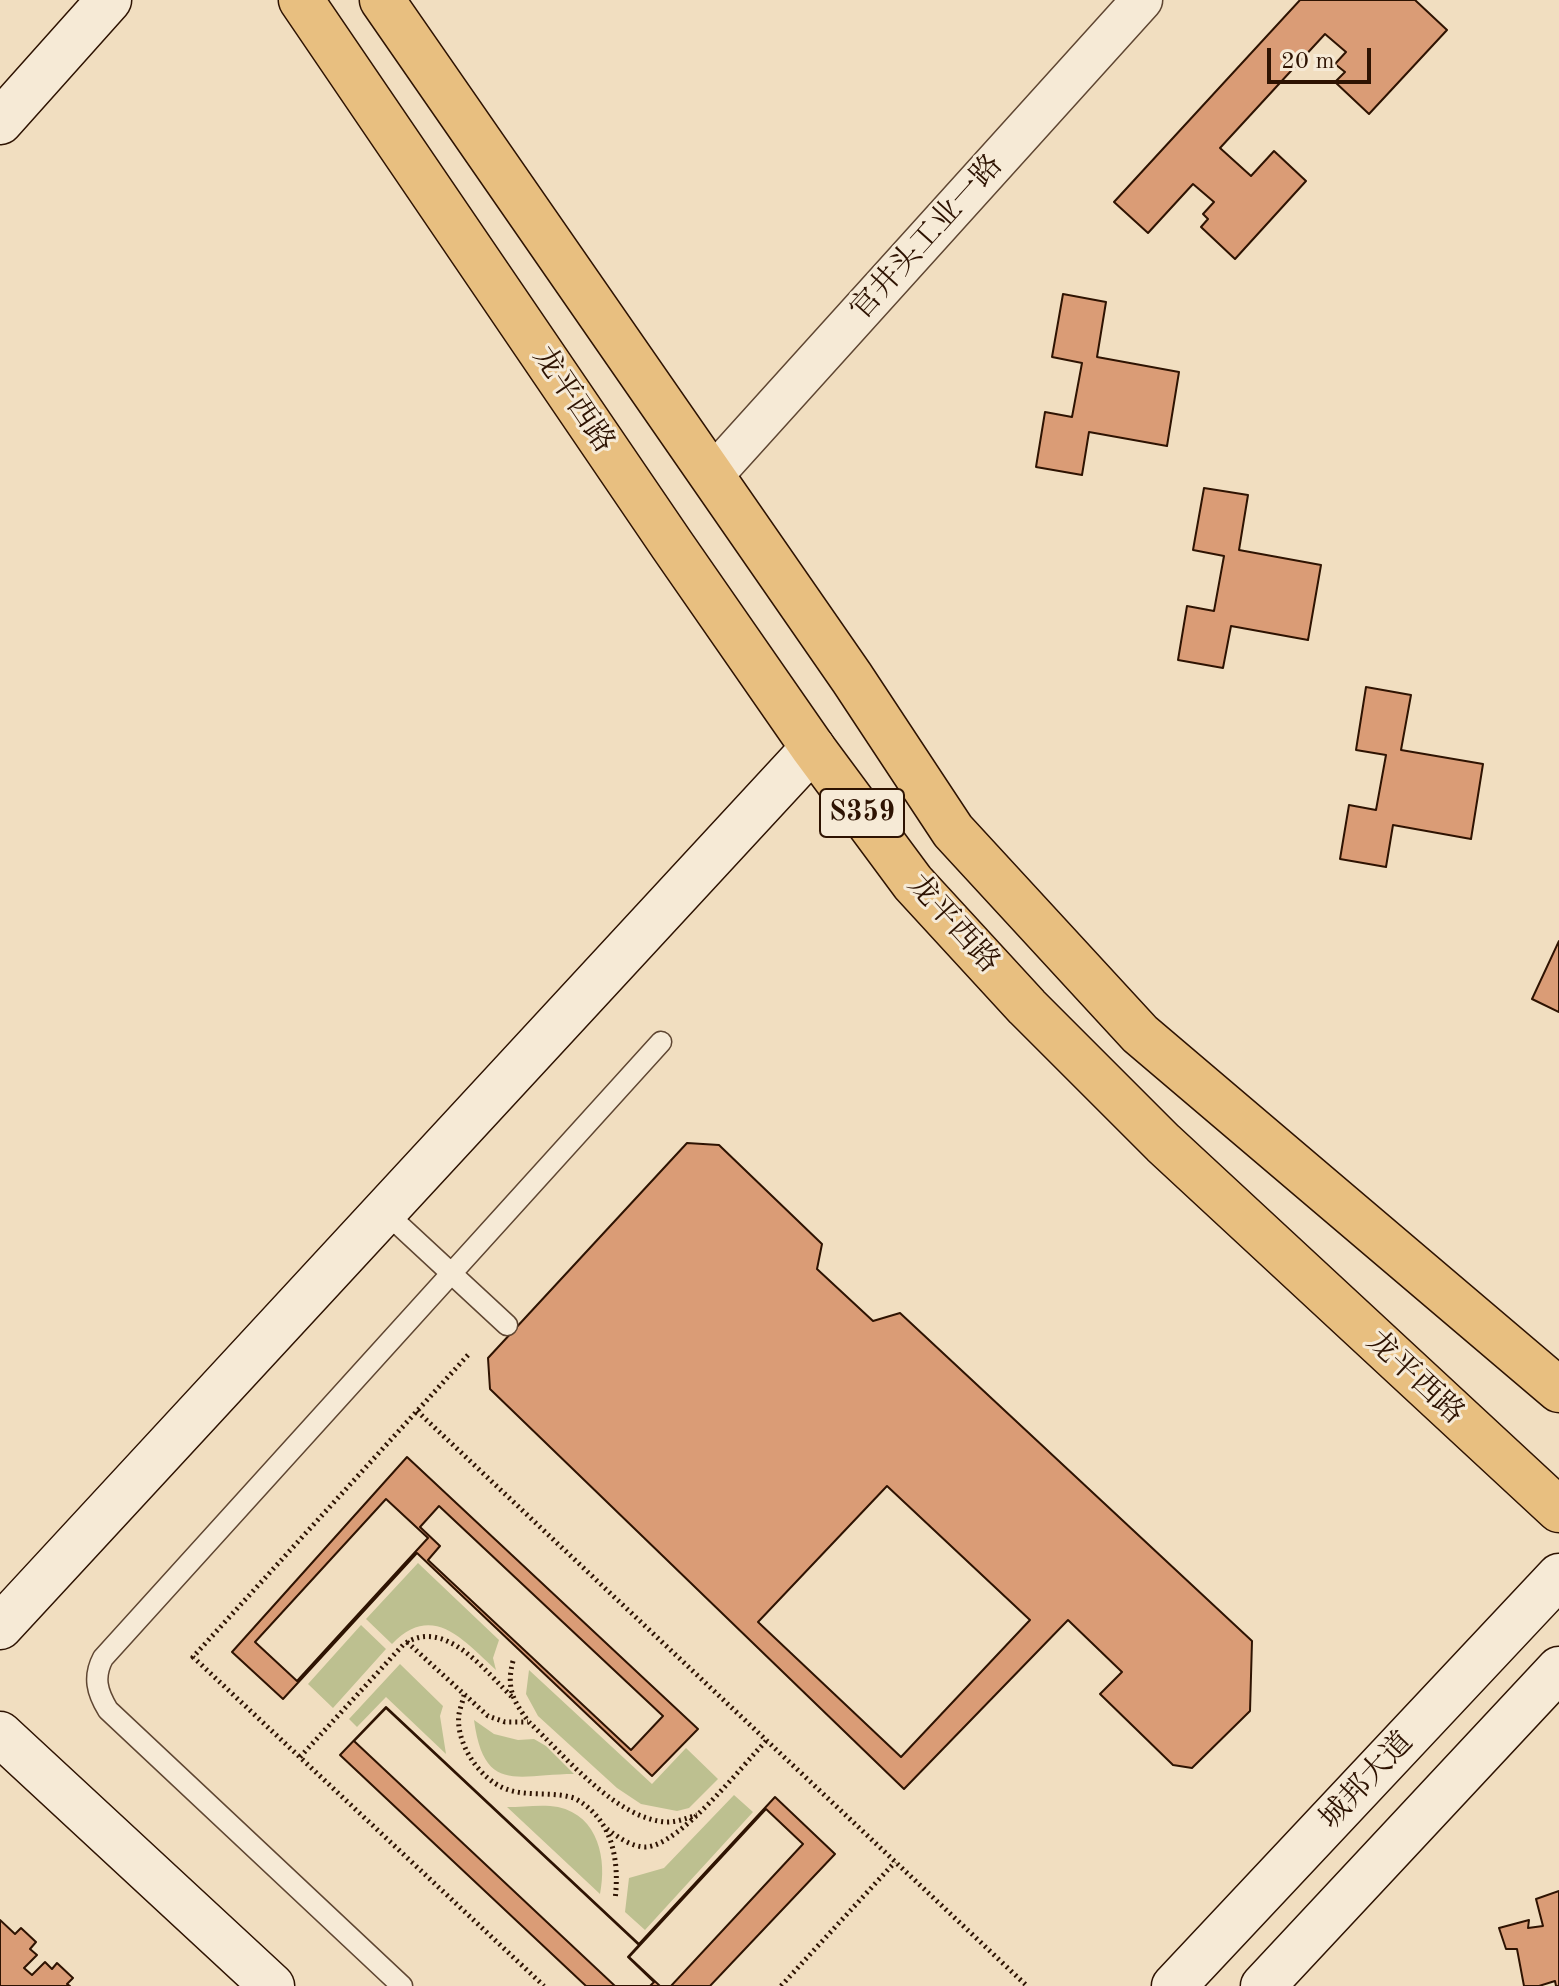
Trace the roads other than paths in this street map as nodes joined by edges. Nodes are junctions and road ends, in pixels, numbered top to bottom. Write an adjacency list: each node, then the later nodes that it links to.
1 (109, 0): 5 (street)
2 (301, 0): 7 (main road, 龙平西路 / S359)
3 (382, 0): 6 (main road, 龙平西路 / S359)
4 (1142, 0): 6 (street, 官井头工业一路)
5 (0, 122)
6 (712, 476): 12 (main road, 龙平西路 / S359)
7 (813, 748): 9 (street); 13 (main road, 龙平西路 / S359)
8 (661, 1042): 10 (lane)
9 (384, 1211): 10 (lane); 15 (street)
10 (451, 1273): 11 (lane); 19 (lane)
11 (507, 1325)
12 (1559, 1390)
13 (1559, 1510)
14 (1559, 1576): 20 (street, 城邦大道)
15 (0, 1627)
16 (1559, 1669): 21 (street)
17 (0, 1734): 18 (street)
18 (272, 1986)
19 (402, 1986)
20 (1174, 1986)
21 (1263, 1986)

